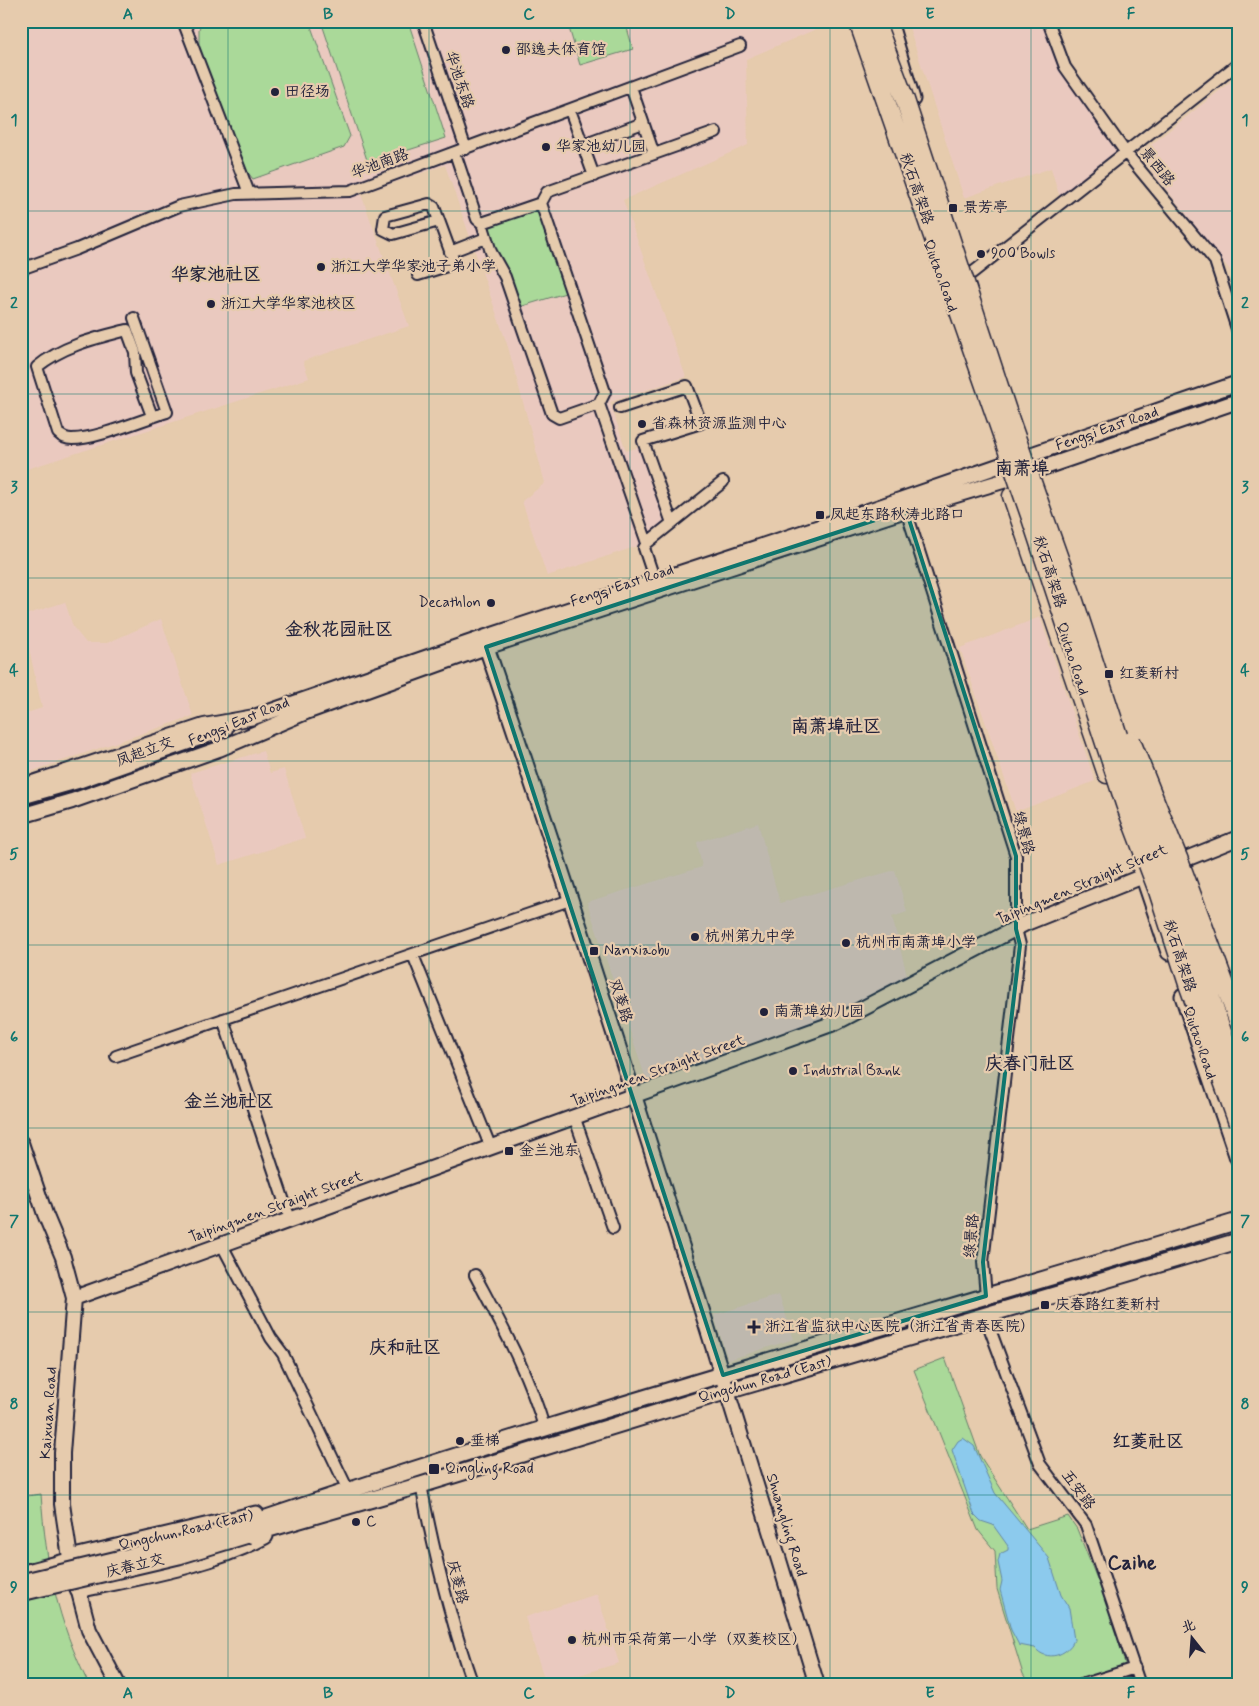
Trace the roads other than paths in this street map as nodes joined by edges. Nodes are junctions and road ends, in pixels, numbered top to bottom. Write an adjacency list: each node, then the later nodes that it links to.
1 (183, 21): 20 (street)
2 (423, 21): 15 (street, 华池东路)
3 (850, 21): 38 (main road, Qiutao Road)
4 (858, 21): 31 (highway, 秋石高架路, bridge)
5 (875, 21): 46 (highway, 秋石高架路, bridge)
6 (889, 21): 28 (main road, Qiutao Road)
7 (1048, 21): 17 (street, 景西路)
8 (740, 46): 10 (street, 华池南路)
9 (1238, 64): 17 (street)
10 (631, 87): 11 (street, 华池南路); 12 (street)
11 (570, 110): 14 (street); 15 (street, 华池南路)
12 (643, 123): 14 (street); 18 (street)
13 (716, 132): 18 (street)
14 (583, 146): 19 (street)
15 (466, 149): 16 (street, 华池南路)
16 (455, 153): 20 (street, 华池南路); 23 (street)
17 (1126, 153): 28 (street); 30 (street, 景西路)
18 (654, 154): 19 (street)
19 (594, 176): 21 (street)
20 (248, 193): 26 (street, 华池南路)
21 (541, 203): 23 (street); 34 (street)
22 (439, 221): 22 (street); 25 (street)
23 (482, 223): 24 (street)
24 (486, 238): 25 (street); 34 (street)
25 (450, 252): 27 (street)
26 (21, 269)
27 (418, 275)
28 (967, 277): 37 (main road, Qiutao Road)
29 (134, 318): 36 (street)
30 (1238, 332)
31 (968, 337): 55 (highway, bridge); 69 (highway, 秋石高架路, bridge)
32 (1238, 383): 37 (main road, Fengqi East Road)
33 (1238, 401): 39 (main road, Fengqi East Road)
34 (599, 404): 44 (street)
35 (620, 408): 43 (street)
36 (152, 416): 36 (street)
37 (1027, 455): 38 (main road, Fengqi East Road); 39 (main road, Qiutao Road)
38 (1006, 462): 40 (main road, Qiutao Road); 45 (main road, Fengqi East Road)
39 (1033, 471): 40 (main road, Fengqi East Road); 57 (main road, Qiutao Road)
40 (1013, 478): 42 (main road, Fengqi East Road); 55 (main road, Qiutao Road)
41 (723, 482): 43 (street)
42 (906, 510): 47 (main road, Fengqi East Road); 60 (street, 绿景路)
43 (672, 523): 44 (street)
44 (647, 543): 45 (street)
45 (655, 581): 47 (main road, Fengqi East Road)
46 (1074, 601): 63 (highway, bridge); 66 (highway, 秋石高架路, bridge)
47 (484, 642): 48 (main road, Fengqi East Road); 49 (main road, Fengqi East Road); 59 (main road, 双菱路)
48 (306, 712): 50 (main road, 凤起立交); 54 (main road, Fengqi East Road)
49 (254, 718): 50 (main road, 凤起立交); 51 (main road, Fengqi East Road)
50 (209, 740): 52 (main road, 凤起立交); 53 (main road, 凤起立交)
51 (21, 787)
52 (21, 797)
53 (21, 810)
54 (21, 816)
55 (1129, 836): 58 (main road, Qiutao Road)
56 (1238, 838): 57 (main road, Taipingmen Straight Street)
57 (1179, 862): 58 (main road, Taipingmen Straight Street); 63 (main road); 64 (main road, Qiutao Road)
58 (1143, 876): 60 (main road, Taipingmen Straight Street); 73 (main road, Qiutao Road)
59 (570, 900): 61 (street); 67 (main road, 双菱路)
60 (1016, 929): 67 (main road, Taipingmen Straight Street); 80 (street, 绿景路)
61 (413, 955): 62 (street); 71 (street)
62 (223, 1019): 65 (street); 74 (street)
63 (1238, 1020)
64 (1238, 1047)
65 (116, 1056)
66 (1238, 1079)
67 (634, 1097): 68 (main road, Taipingmen Straight Street); 83 (main road, 双菱路)
68 (575, 1119): 71 (main road, Taipingmen Straight Street); 76 (street)
69 (1238, 1123)
70 (21, 1143): 72 (main road, Kaixuan Road)
71 (491, 1148): 74 (main road, Taipingmen Straight Street)
72 (24, 1158): 81 (main road, Kaixuan Road)
73 (1238, 1158)
74 (290, 1219): 78 (main road, Taipingmen Straight Street)
75 (1238, 1221): 80 (main road, Qingchun Road (East))
76 (612, 1228)
77 (1238, 1241): 82 (main road, Qingchun Road (East))
78 (222, 1245): 81 (main road, Taipingmen Straight Street); 87 (street)
79 (475, 1275): 85 (street)
80 (986, 1296): 83 (main road, Qingchun Road (East))
81 (74, 1298): 91 (main road, Kaixuan Road)
82 (985, 1316): 84 (main road, Qingchun Road (East)); 97 (street, 五安路)
83 (724, 1375): 84 (main road, Shuangling Road); 85 (main road, Qingchun Road (East))
84 (728, 1391): 86 (main road, Qingchun Road (East)); 100 (main road, Shuangling Road)
85 (545, 1430): 87 (main road, Qingchun Road (East))
86 (421, 1485): 89 (main road, Qingchun Road (East)); 99 (street, 庆菱路)
87 (348, 1490): 88 (main road, Qingchun Road (East))
88 (302, 1506): 90 (main road, Qingchun Road (East)); 91 (main road, Qingchun Road (East))
89 (294, 1522): 90 (main road, Qingchun Road (East)); 94 (main road, Qingchun Road (East))
90 (246, 1530): 93 (main road, 庆春立交, bridge); 95 (main road, 庆春立交, bridge)
91 (70, 1558): 92 (street); 94 (main road, Kaixuan Road)
92 (21, 1571)
93 (21, 1582)
94 (78, 1590): 96 (street); 98 (main road, Kaixuan Road)
95 (21, 1593)
96 (21, 1600)
97 (1135, 1668): 101 (street); 102 (street, 五安路)
98 (118, 1685)
99 (473, 1685)
100 (817, 1685)
101 (1081, 1685)
102 (1140, 1685)

